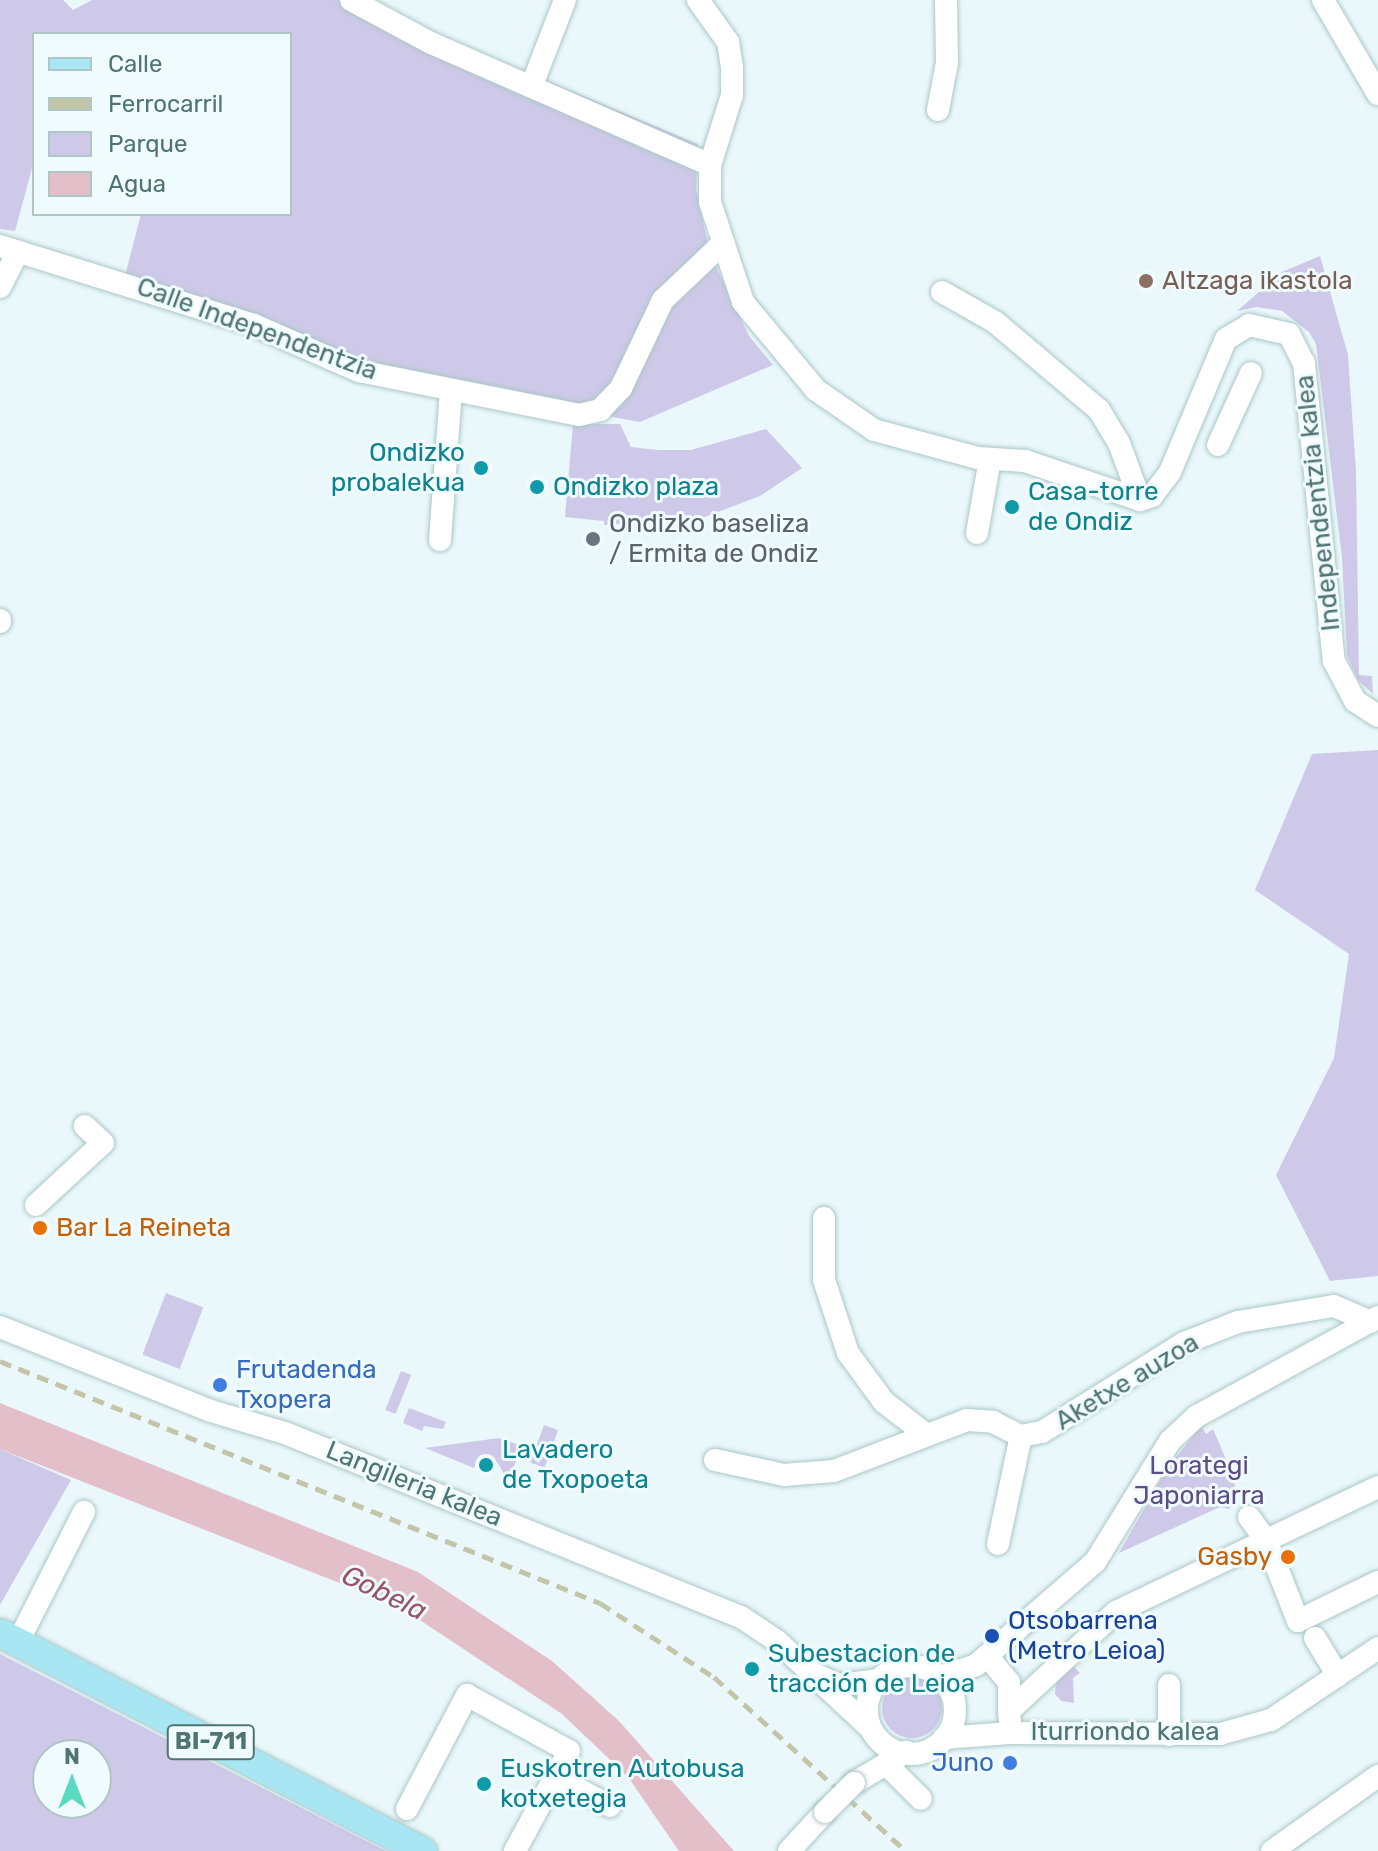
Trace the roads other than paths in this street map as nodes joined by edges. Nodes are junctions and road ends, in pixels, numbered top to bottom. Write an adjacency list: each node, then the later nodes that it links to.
1 (351, 0): 6 (street)
2 (565, 0): 6 (street)
3 (698, 0): 9 (street)
4 (946, 0): 8 (street)
5 (1323, 0): 7 (street)
6 (532, 85): 9 (street)
7 (1378, 94)
8 (938, 110)
9 (710, 165): 10 (street)
10 (722, 244): 15 (street, Calle Independentzia); 17 (street)
11 (8, 250): 12 (street); 15 (street, Calle Independentzia)
12 (0, 287)
13 (942, 292): 18 (street)
14 (1251, 373): 16 (street)
15 (451, 390): 20 (street)
16 (1218, 445)
17 (990, 459): 18 (street); 19 (street)
18 (1140, 500): 21 (street, Independentzia kalea)
19 (977, 533)
20 (440, 540)
21 (1378, 716)
22 (85, 1126): 23 (street)
23 (36, 1205)
24 (824, 1218): 27 (street)
25 (1374, 1320): 28 (street, Aketxe auzoa); 39 (street)
26 (0, 1327): 40 (street, Langileria kalea)
27 (924, 1433): 28 (street, Aketxe auzoa); 29 (street, Aketxe auzoa)
28 (1021, 1436): 34 (street, Aketxe auzoa)
29 (715, 1460)
30 (1378, 1487): 33 (street)
31 (84, 1512): 36 (street)
32 (1249, 1517): 33 (street)
33 (1267, 1542): 35 (street); 46 (street)
34 (998, 1544)
35 (1378, 1582)
36 (9, 1637): 58 (main road, BI-711)
37 (1315, 1638): 41 (street)
38 (1378, 1648): 41 (street, Iturriondo kalea)
39 (984, 1663): 42 (street); 46 (street)
40 (812, 1673): 43 (street, Langileria kalea); 47 (street, Langileria kalea)
41 (1338, 1676): 48 (street, Iturriondo kalea)
42 (940, 1677): 43 (street); 45 (street)
43 (880, 1680): 47 (street)
44 (1169, 1685): 48 (street)
45 (956, 1710): 46 (street); 49 (street)
46 (1007, 1722): 48 (street, Iturriondo kalea); 49 (street, Iturriondo kalea)
47 (871, 1730): 50 (street); 54 (street)
48 (1169, 1735)
49 (944, 1738): 50 (street)
50 (906, 1752): 51 (street)
51 (886, 1764): 54 (street); 55 (street)
52 (1378, 1776): 61 (street)
53 (555, 1777): 56 (street); 57 (street); 59 (street)
54 (857, 1779): 60 (street, bridge)
55 (921, 1799)
56 (610, 1806)
57 (407, 1809)
58 (423, 1851)
59 (515, 1851)
60 (789, 1851)
61 (1272, 1851)

